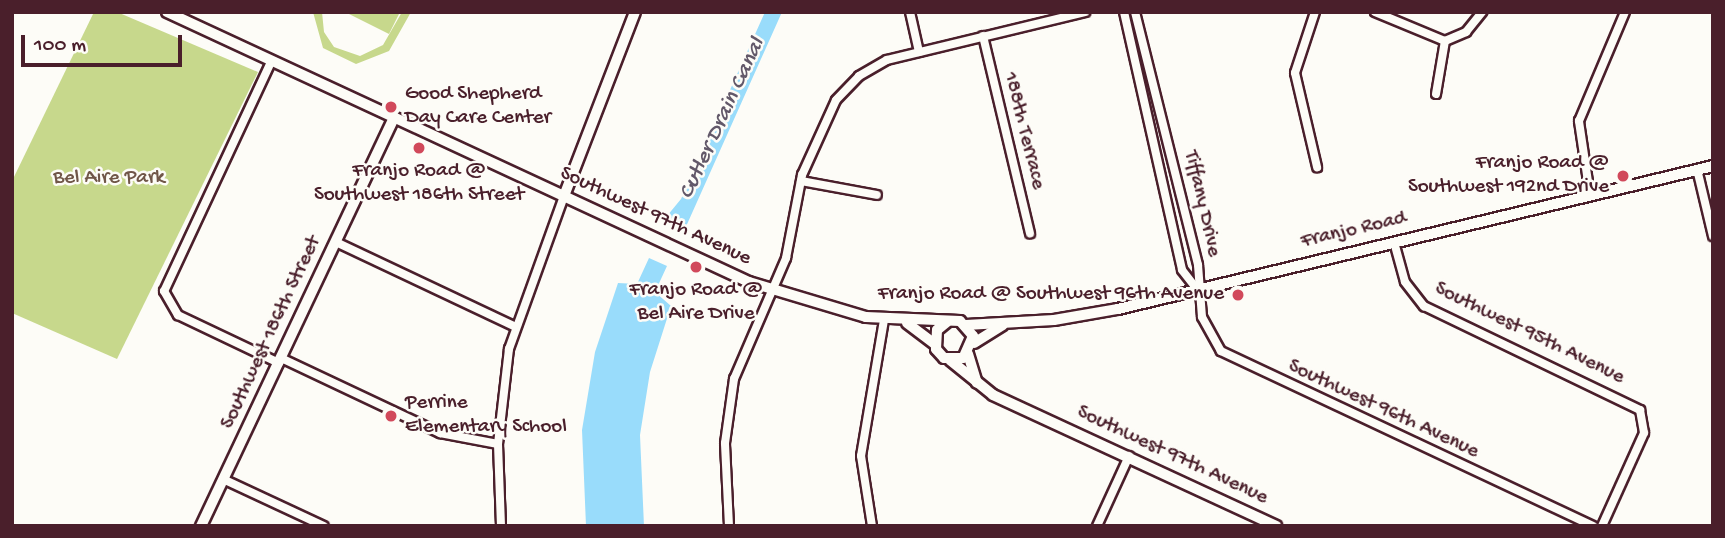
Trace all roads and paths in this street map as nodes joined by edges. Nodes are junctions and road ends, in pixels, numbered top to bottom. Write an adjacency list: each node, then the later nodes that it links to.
1 (167, 12): 14 (street, Southwest 97th Avenue)
2 (635, 12): 23 (street)
3 (910, 12): 13 (street)
4 (1085, 12): 11 (street)
5 (1124, 12): 28 (street, Tiffany Drive)
6 (1135, 12): 28 (street, Tiffany Drive)
7 (1315, 12): 18 (street)
8 (1376, 12): 12 (street)
9 (1482, 12): 12 (street)
10 (1625, 12): 22 (street)
11 (983, 36): 13 (street); 24 (street, 188th Terrace)
12 (1445, 41): 15 (street)
13 (919, 52): 20 (street)
14 (271, 62): 16 (street, Southwest 97th Avenue); 39 (street)
15 (1436, 94)
16 (394, 118): 23 (street, Southwest 97th Avenue); 26 (street, Southwest 186th Street)
17 (1713, 166): 19 (street, Franjo Road)
18 (1317, 167)
19 (1697, 169): 22 (street, Franjo Road); 25 (street)
20 (801, 181): 21 (street); 29 (street)
21 (877, 195)
22 (1590, 195): 27 (street, Franjo Road)
23 (564, 197): 29 (street, Southwest 97th Avenue); 35 (street)
24 (1030, 233)
25 (1713, 236)
26 (336, 242): 35 (street); 39 (street, Southwest 186th Street)
27 (1394, 242): 28 (street, Franjo Road); 53 (street, Southwest 95th Avenue)
28 (1197, 289): 34 (street, Franjo Road); 52 (street, Southwest 96th Avenue)
29 (772, 291): 30 (street, Southwest 97th Avenue); 48 (street)
30 (884, 320): 32 (street, Southwest 97th Avenue); 49 (street)
31 (947, 321): 32 (street, Southwest 97th Avenue); 33 (street); 36 (street)
32 (907, 323): 36 (street, Southwest 97th Avenue)
33 (966, 325): 34 (street, Franjo Road); 37 (street)
34 (1003, 325): 37 (street, Franjo Road)
35 (514, 326): 42 (street)
36 (934, 343): 40 (street)
37 (974, 343): 38 (street)
38 (968, 354): 40 (street); 41 (street)
39 (280, 360): 42 (street); 44 (street, Southwest 186th Street)
40 (950, 360): 41 (street, Southwest 97th Avenue)
41 (977, 383): 43 (street, Southwest 97th Avenue)
42 (498, 444): 47 (street)
43 (1129, 456): 50 (street); 51 (street, Southwest 97th Avenue)
44 (223, 479): 45 (street, Southwest 186th Street); 46 (street)
45 (201, 526)
46 (324, 526)
47 (500, 526)
48 (729, 526)
49 (872, 526)
50 (1097, 526)
51 (1276, 526)
52 (1594, 526)
53 (1602, 526)

